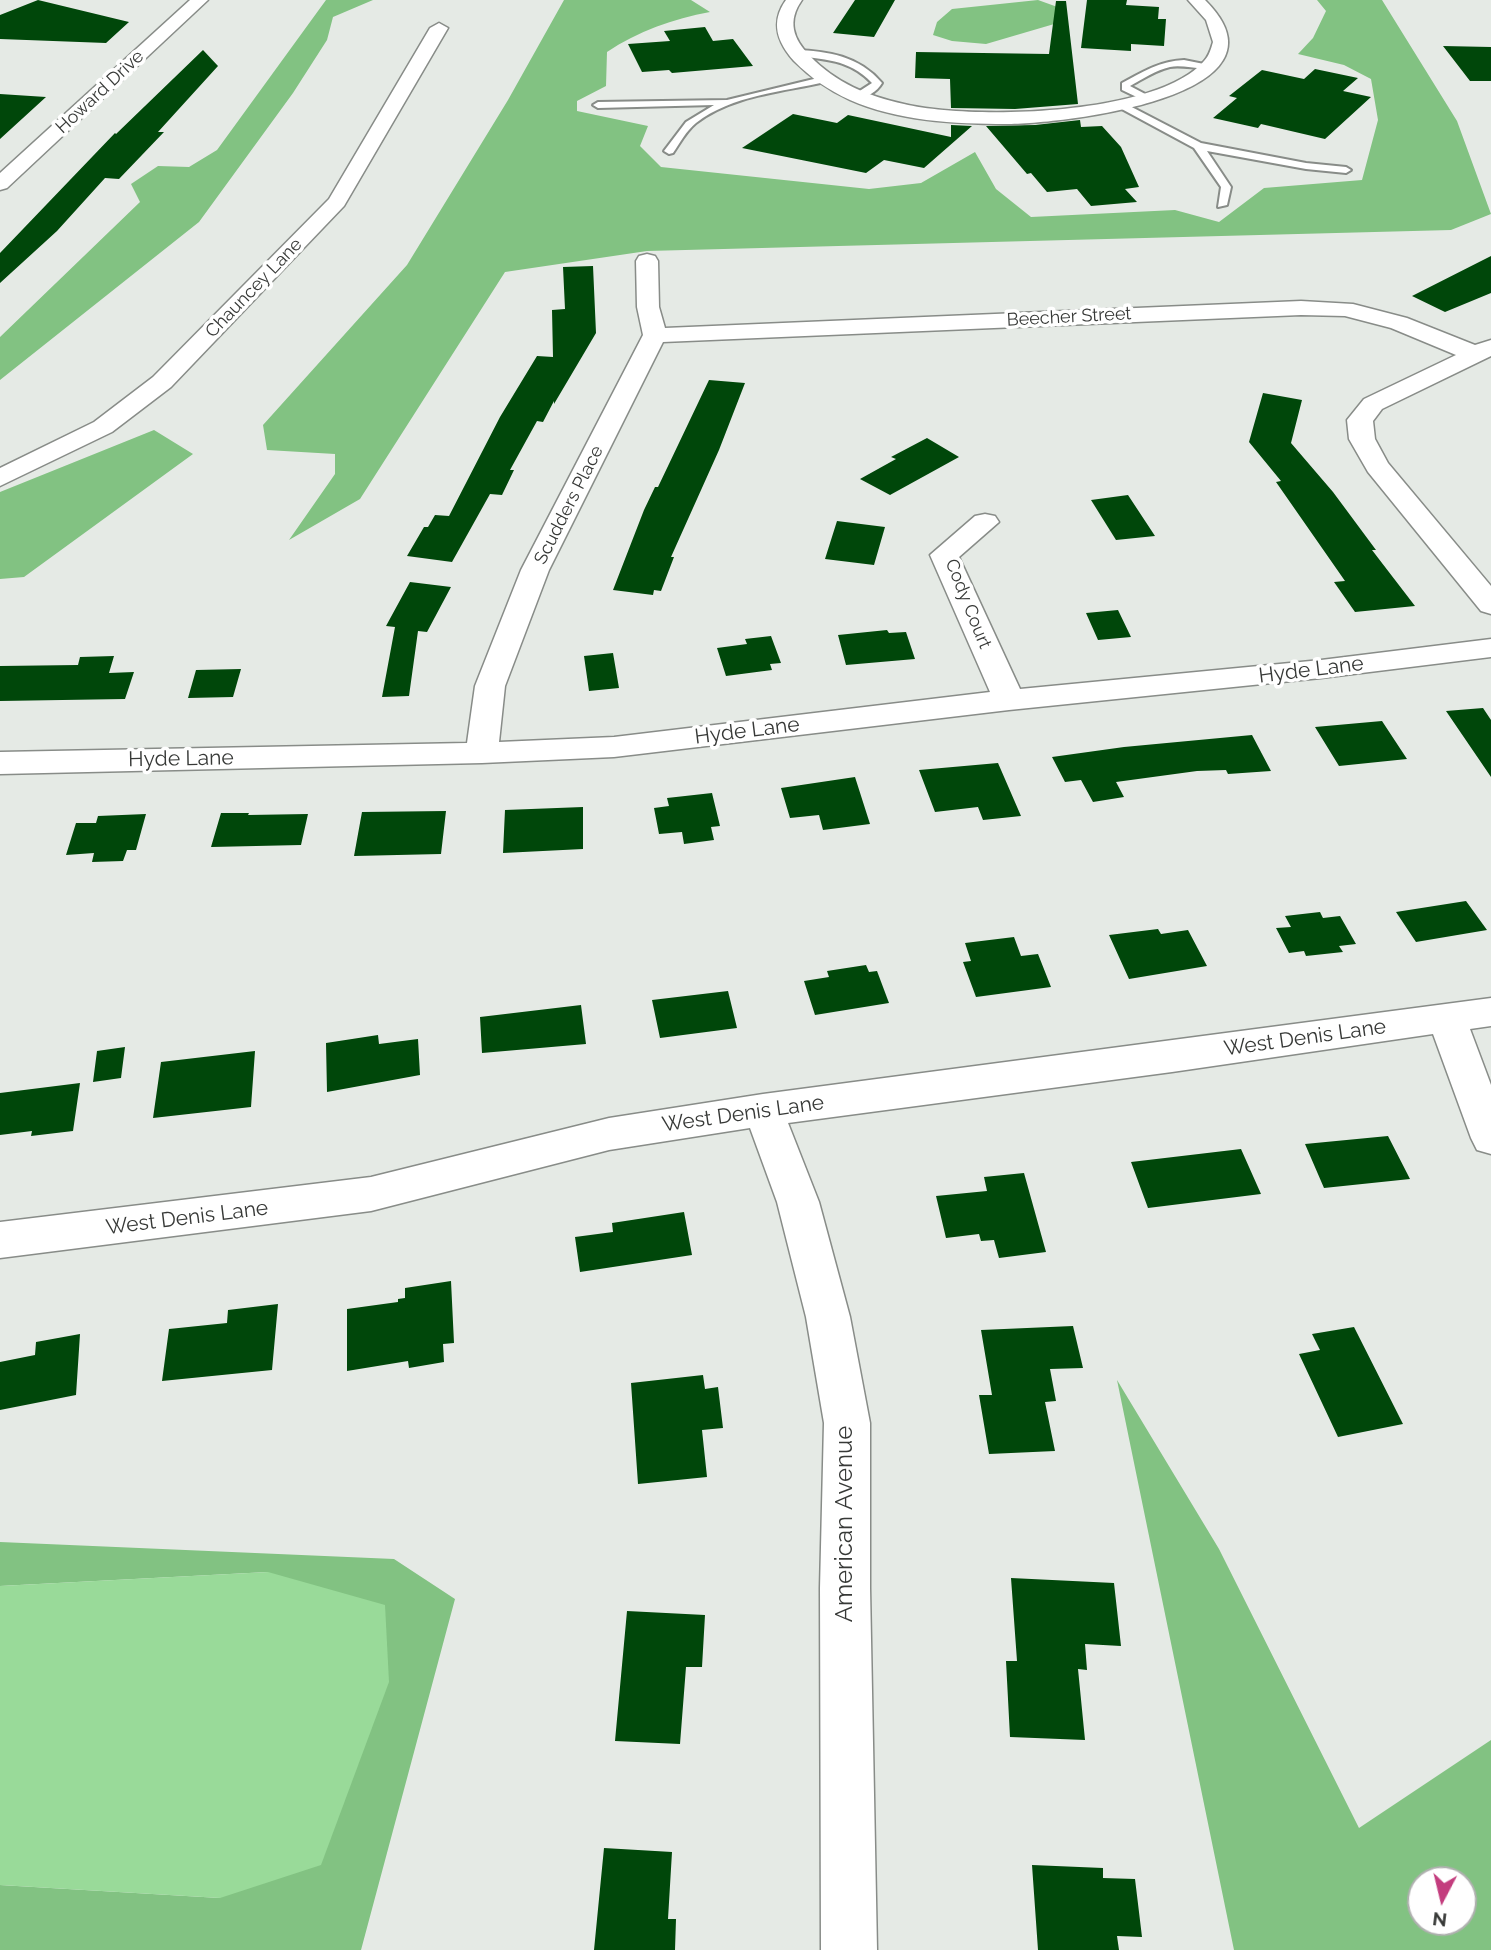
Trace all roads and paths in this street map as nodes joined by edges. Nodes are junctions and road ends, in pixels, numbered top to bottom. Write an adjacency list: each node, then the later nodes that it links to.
1 (200, 0): 16 (street, Howard Drive)
2 (794, 0): 5 (street)
3 (1196, 0): 6 (street)
4 (439, 28): 21 (street, Chauncey Lane)
5 (795, 53): 7 (street); 8 (lane)
6 (1209, 66): 9 (street); 9 (lane)
7 (822, 79): 8 (street); 10 (lane)
8 (858, 96): 12 (street)
9 (1146, 98): 12 (street)
10 (732, 102): 11 (lane); 14 (lane)
11 (598, 105)
12 (1121, 105): 13 (lane)
13 (1198, 146): 15 (lane); 17 (lane)
14 (670, 151)
15 (1346, 170)
16 (0, 184)
17 (1222, 205)
18 (647, 261): 19 (street)
19 (655, 335): 20 (street, Beecher Street); 26 (street, Scudders Place)
20 (1483, 350): 23 (street)
21 (0, 478)
22 (985, 522): 25 (street, Cody Court)
23 (1491, 606)
24 (1491, 648): 25 (street, Hyde Lane)
25 (1009, 701): 26 (street, Hyde Lane)
26 (482, 753): 27 (street, Hyde Lane)
27 (0, 763)
28 (1491, 1012): 29 (street, West Denis Lane)
29 (1447, 1019): 30 (street, West Denis Lane); 31 (street)
30 (763, 1110): 32 (street, West Denis Lane); 33 (street, American Avenue)
31 (1491, 1138)
32 (0, 1240)
33 (849, 1950)

